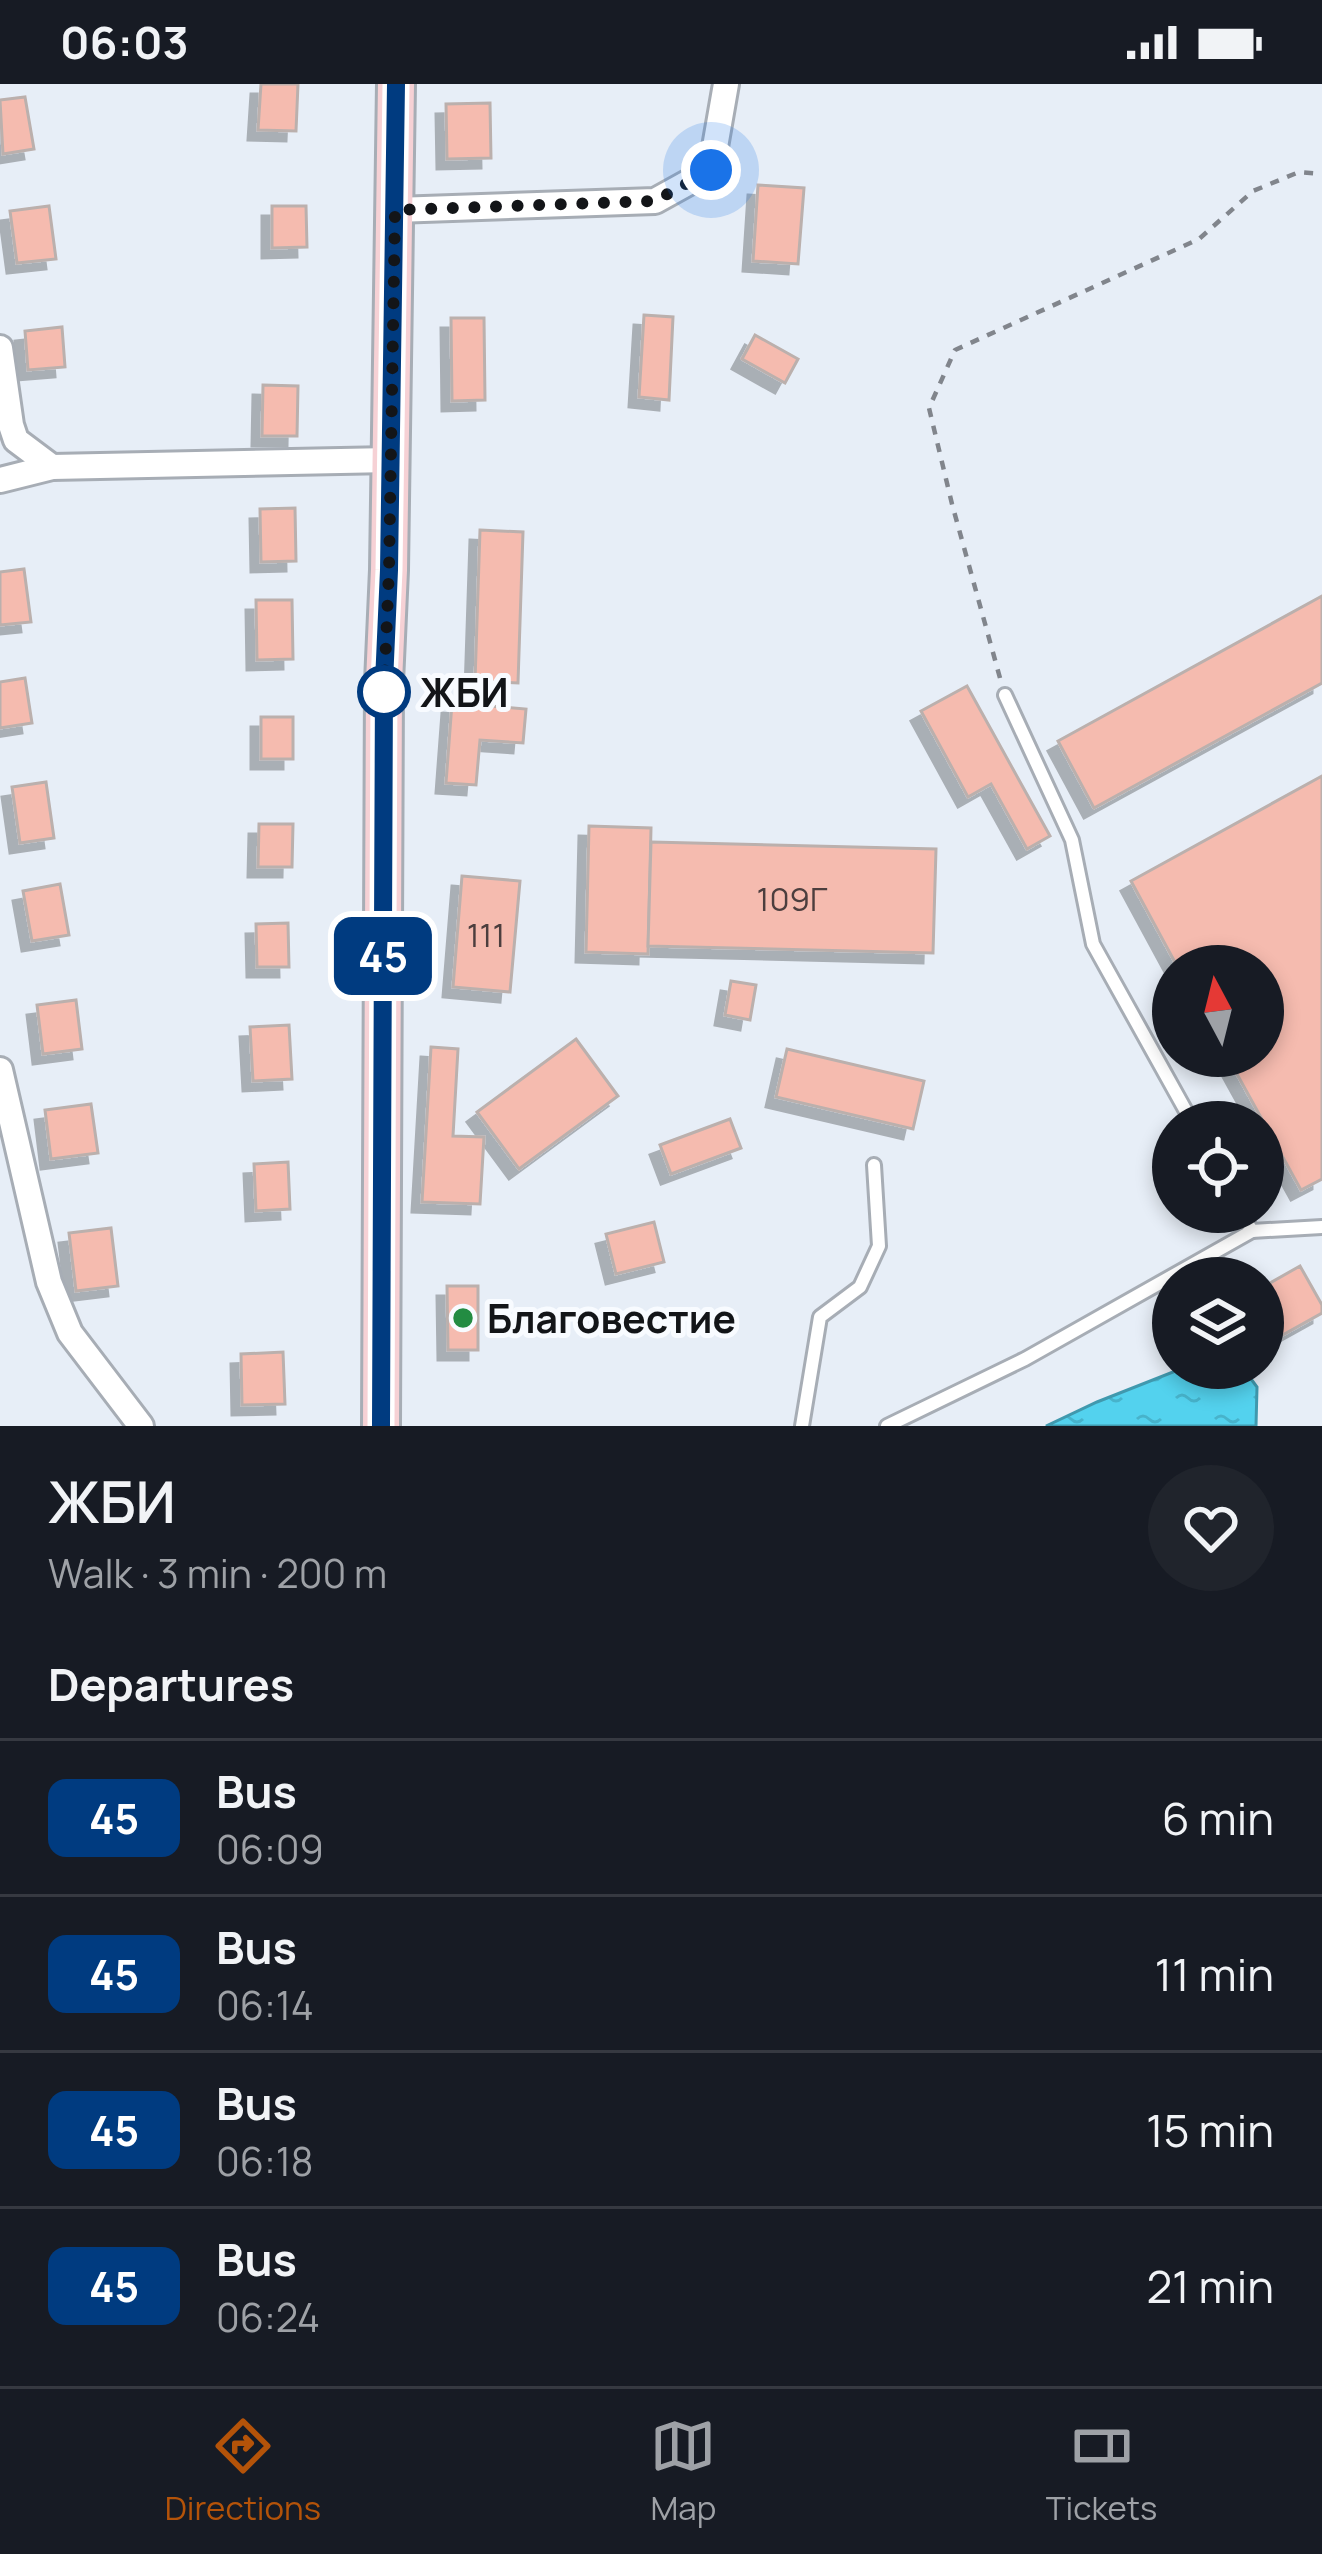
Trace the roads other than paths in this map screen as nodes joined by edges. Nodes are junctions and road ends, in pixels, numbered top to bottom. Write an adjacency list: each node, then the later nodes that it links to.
1 (396, 84): 3 (street)
2 (732, 87): 3 (street)
3 (395, 210): 6 (street)
4 (0, 348): 7 (street)
5 (0, 445): 7 (street)
6 (390, 460): 7 (street); 17 (street)
7 (52, 467): 8 (street)
8 (0, 480)
9 (1005, 695): 11 (lane)
10 (0, 1070): 16 (street)
11 (1180, 1101)
12 (874, 1165): 18 (lane)
13 (1322, 1227): 14 (lane)
14 (1284, 1229)
15 (1248, 1233): 19 (lane)
16 (140, 1426)
17 (381, 1426)
18 (802, 1426)
19 (887, 1426)

